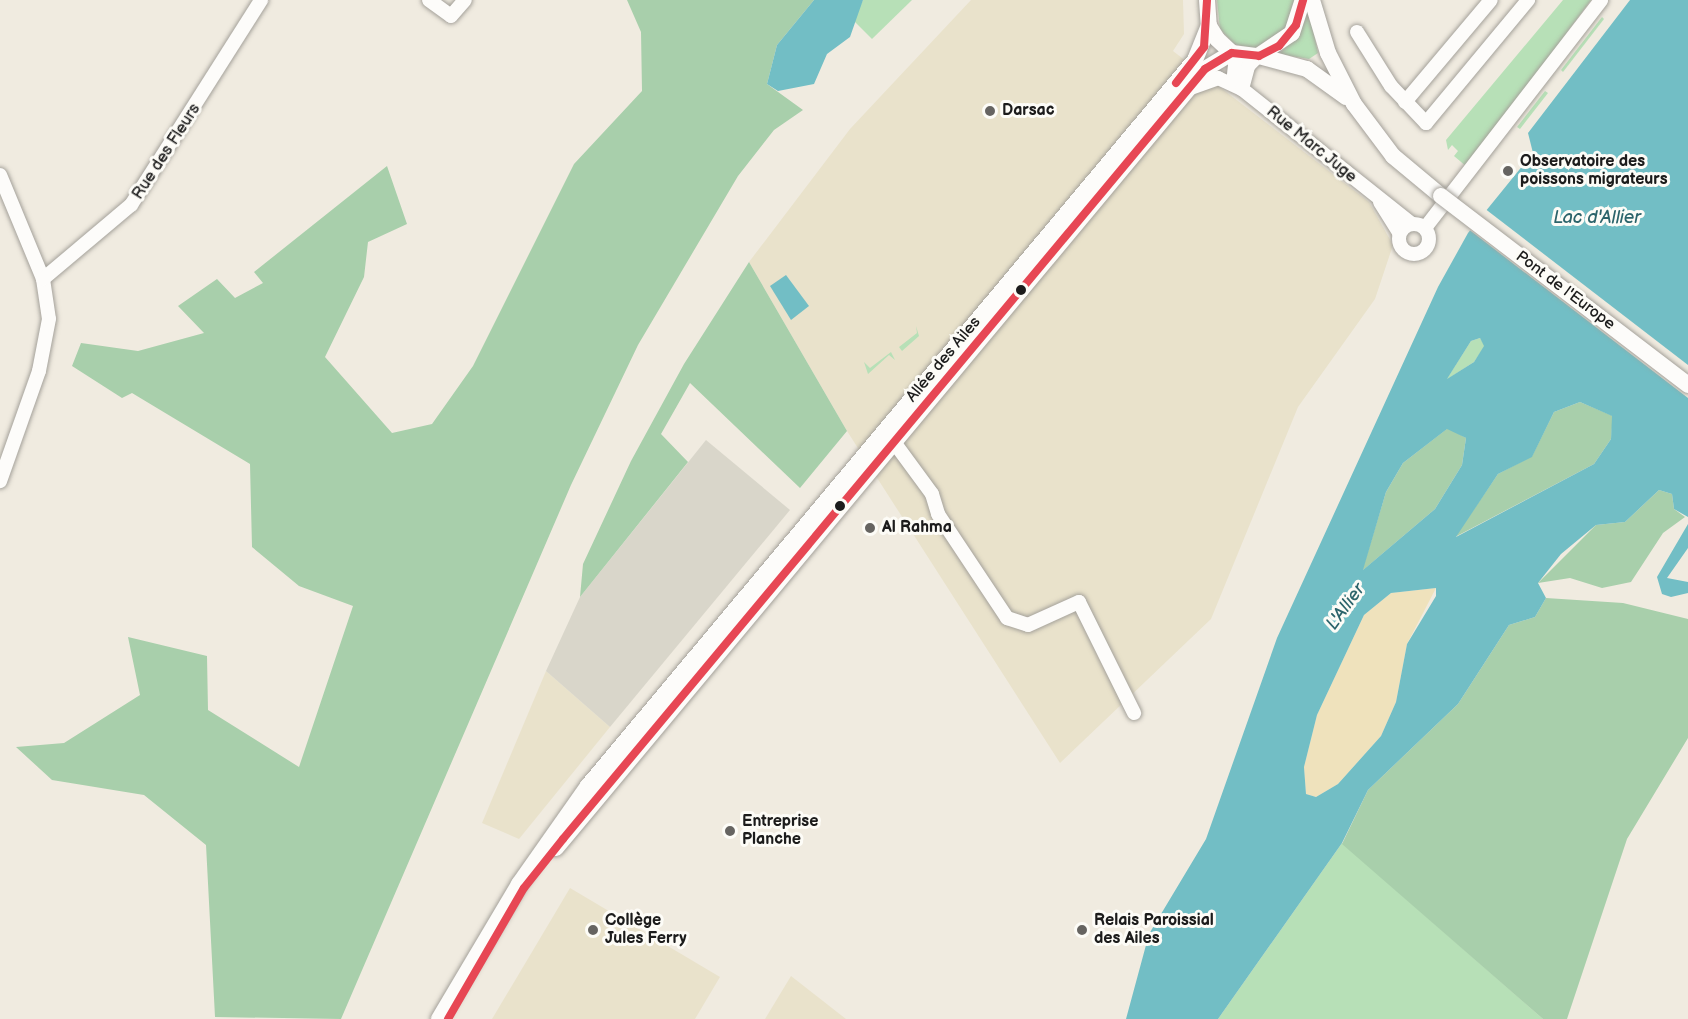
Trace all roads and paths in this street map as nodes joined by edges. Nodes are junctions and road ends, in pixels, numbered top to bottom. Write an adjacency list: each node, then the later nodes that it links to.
1 (261, 0): 23 (street, Rue des Fleurs)
2 (429, 0): 3 (street)
3 (465, 0)
4 (1207, 0): 11 (main road)
5 (1303, 0): 14 (main road)
6 (1312, 0): 18 (main road)
7 (1325, 0): 18 (main road)
8 (1491, 0): 17 (street)
9 (1528, 0): 17 (street)
10 (1601, 0): 21 (street)
11 (1209, 26): 13 (main road); 25 (main road, Allée des Ailes)
12 (1357, 32): 17 (street)
13 (1234, 53): 14 (main road); 15 (street); 16 (main road, Allée des Ailes)
14 (1258, 56): 15 (street); 18 (main road)
15 (1238, 87): 16 (street); 20 (street, Rue Marc Juge)
16 (1191, 88): 25 (main road, Allée des Ailes)
17 (1405, 102)
18 (1354, 104): 24 (main road, Pont de l'Europe, bridge)
19 (0, 175): 23 (street)
20 (1379, 200): 21 (street, Rue Marc Juge); 22 (street, Rue Marc Juge)
21 (1418, 226): 22 (street); 22 (street, Rue Marc Juge)
22 (1399, 233)
23 (44, 279): 26 (street)
24 (1688, 385)
25 (890, 437): 27 (street); 28 (main road, Allée des Ailes); 29 (main road, Allée des Ailes)
26 (0, 481)
27 (1134, 713)
28 (439, 1019)
29 (448, 1019)

